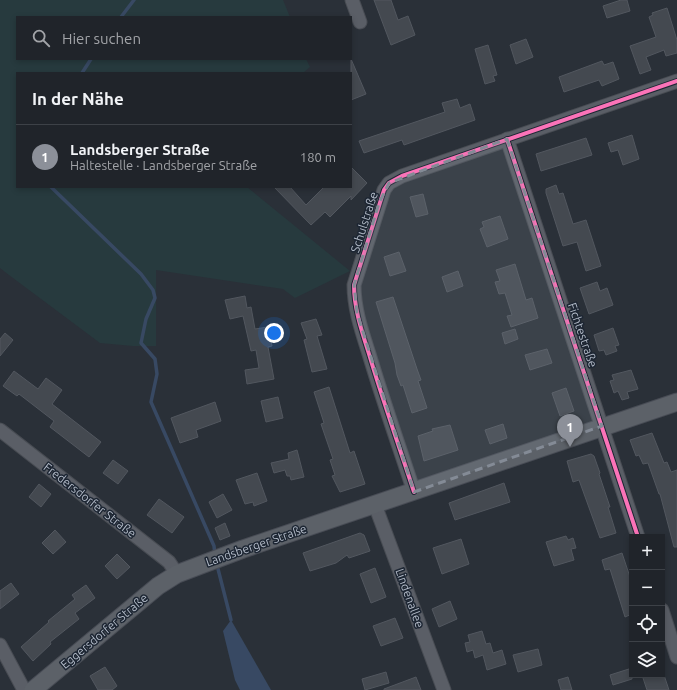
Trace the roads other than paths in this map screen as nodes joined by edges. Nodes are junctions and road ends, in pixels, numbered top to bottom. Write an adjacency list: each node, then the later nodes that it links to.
1 (352, 0): 2 (street)
2 (360, 22)
3 (677, 81): 4 (street, Schulstraße)
4 (507, 139): 6 (street, Fichtestraße); 8 (street, Schulstraße)
5 (677, 402): 6 (main road, Landsberger Straße)
6 (602, 426): 8 (main road, Landsberger Straße); 10 (street, Fichtestraße)
7 (0, 430): 11 (street, Fredersdorfer Straße)
8 (414, 492): 9 (main road, Landsberger Straße)
9 (375, 505): 11 (main road, Landsberger Straße); 17 (street, Lindenallee)
10 (637, 534)
11 (176, 574): 16 (main road, Eggersdorfer Straße)
12 (665, 619): 14 (street)
13 (0, 645): 15 (street)
14 (677, 656)
15 (24, 690)
16 (33, 690)
17 (444, 690)

